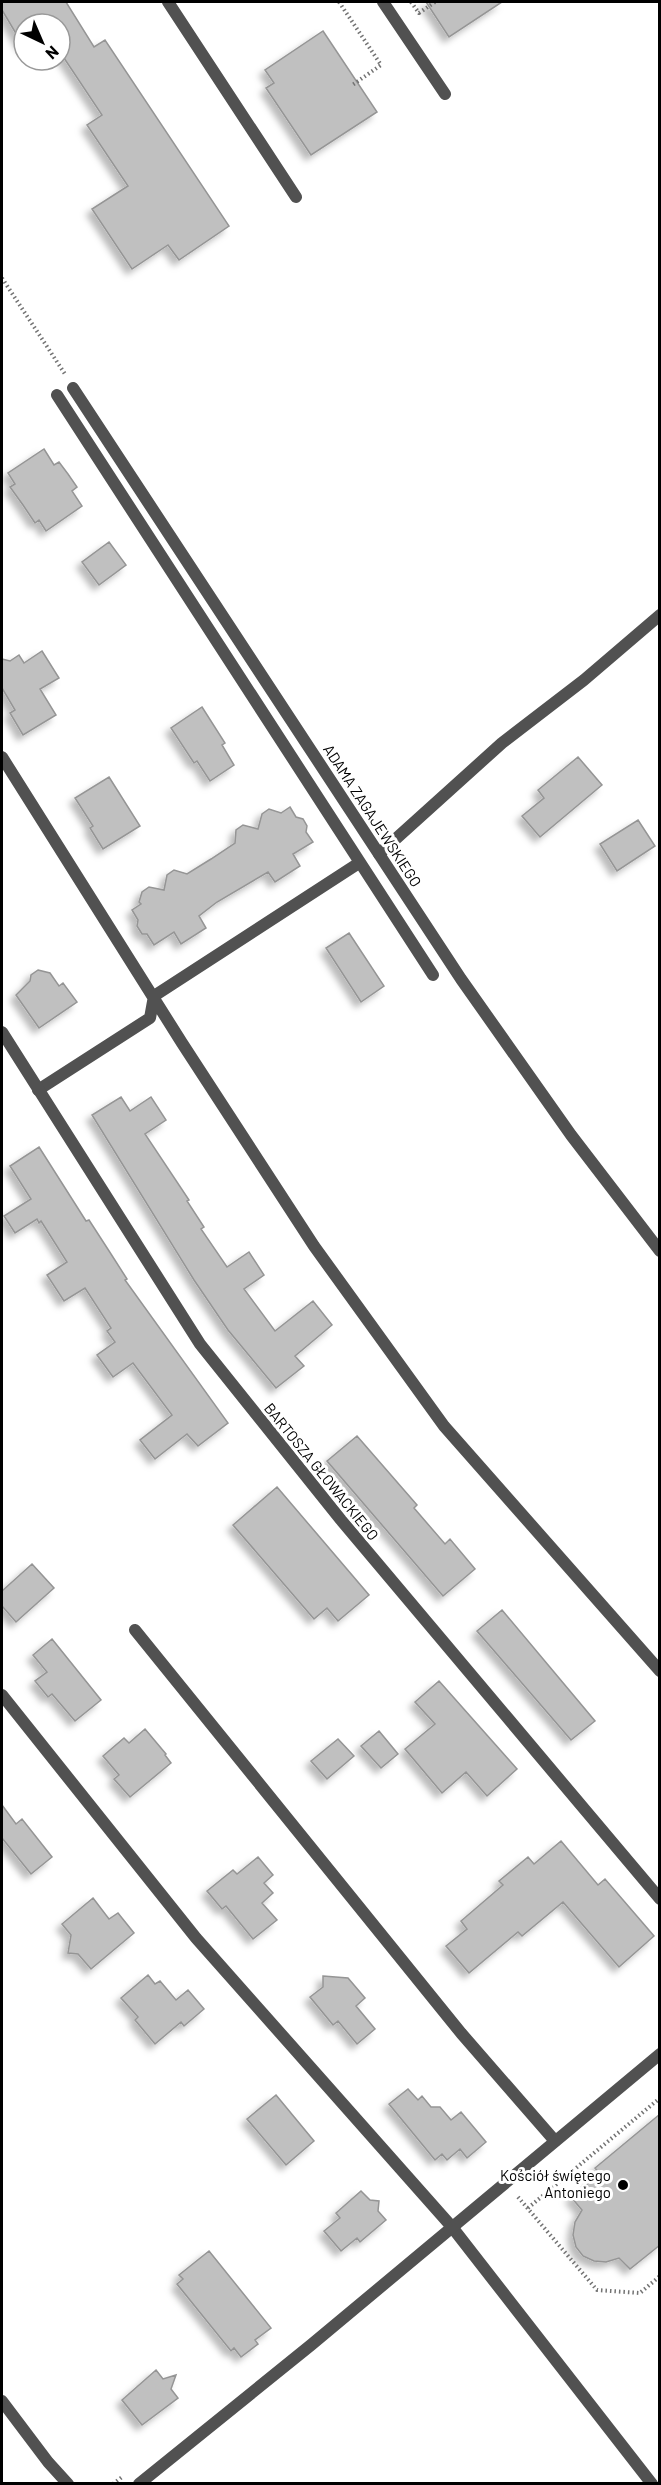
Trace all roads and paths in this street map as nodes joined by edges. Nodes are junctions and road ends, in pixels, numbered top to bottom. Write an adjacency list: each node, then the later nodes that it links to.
1 (168, 2): 8 (street)
2 (339, 2): 6 (path)
3 (383, 2): 7 (street)
4 (411, 2): 5 (path)
5 (435, 2)
6 (351, 86)
7 (445, 94)
8 (296, 196)
9 (2, 278): 10 (path)
10 (74, 388): 14 (street, ADAMA ZAGAJEWSKIEGO)
11 (57, 395): 15 (street)
12 (660, 615): 14 (street)
13 (2, 757): 17 (street)
14 (379, 854): 20 (street, ADAMA ZAGAJEWSKIEGO)
15 (359, 863): 16 (street); 17 (street)
16 (433, 975)
17 (154, 996): 19 (street); 22 (street)
18 (2, 1032): 19 (street, BARTOSZA GŁOWACKIEGO)
19 (38, 1090): 24 (street, BARTOSZA GŁOWACKIEGO)
20 (660, 1251)
21 (135, 1630): 27 (street)
22 (660, 1671)
23 (2, 1695): 30 (street)
24 (660, 1899)
25 (660, 2054): 27 (street)
26 (660, 2098): 29 (path)
27 (555, 2141): 30 (street)
28 (518, 2197): 29 (path)
29 (528, 2208): 31 (path)
30 (452, 2227): 34 (street); 35 (street)
31 (660, 2276)
32 (2, 2401): 33 (street)
33 (68, 2484)
34 (139, 2484)
35 (652, 2484)

